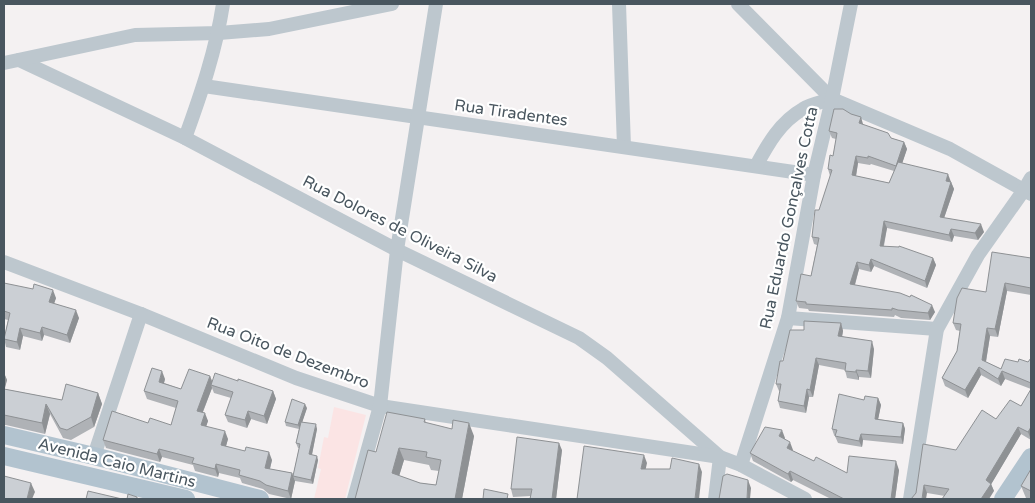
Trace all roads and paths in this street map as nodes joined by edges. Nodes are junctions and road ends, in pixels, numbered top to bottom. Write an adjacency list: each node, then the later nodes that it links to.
1 (224, 4): 7 (street)
2 (392, 4): 7 (street)
3 (436, 4): 12 (street)
4 (619, 4): 14 (street)
5 (738, 4): 11 (street)
6 (850, 4): 11 (street, Rua Eduardo Gonçalves Cotta)
7 (219, 33): 8 (street); 10 (street)
8 (18, 60): 9 (street); 13 (street, Rua Dolores de Oliveira Silva)
9 (4, 63)
10 (204, 86): 12 (street, Rua Tiradentes); 13 (street)
11 (832, 99): 15 (street); 16 (street, Rua Eduardo Gonçalves Cotta); 18 (street)
12 (417, 117): 14 (street, Rua Tiradentes); 19 (street)
13 (185, 138): 19 (street, Rua Dolores de Oliveira Silva)
14 (624, 147): 15 (street, Rua Tiradentes)
15 (756, 166): 16 (street, Rua Tiradentes)
16 (814, 175): 22 (street, Rua Eduardo Gonçalves Cotta)
17 (1031, 178): 18 (street)
18 (1028, 192): 23 (street)
19 (397, 250): 24 (street); 28 (street, Rua Dolores de Oliveira Silva)
20 (4, 262): 21 (street, Rua Oito de Dezembro)
21 (142, 314): 24 (street, Rua Oito de Dezembro); 27 (street)
22 (788, 318): 23 (street); 30 (street, Rua Eduardo Gonçalves Cotta)
23 (938, 329): 36 (street)
24 (380, 406): 28 (street, Rua Oito de Dezembro); 33 (street)
25 (4, 435): 27 (main road, Avenida Caio Martins)
26 (4, 456): 31 (main road, Avenida Caio Martins)
27 (94, 456): 32 (main road, Avenida Caio Martins)
28 (720, 457): 30 (street, Rua Dolores de Oliveira Silva); 34 (street)
29 (1031, 457): 37 (main road)
30 (741, 465): 35 (street)
31 (186, 499)
32 (260, 499)
33 (354, 499)
34 (715, 499)
35 (805, 499)
36 (910, 499)
37 (1003, 499)

